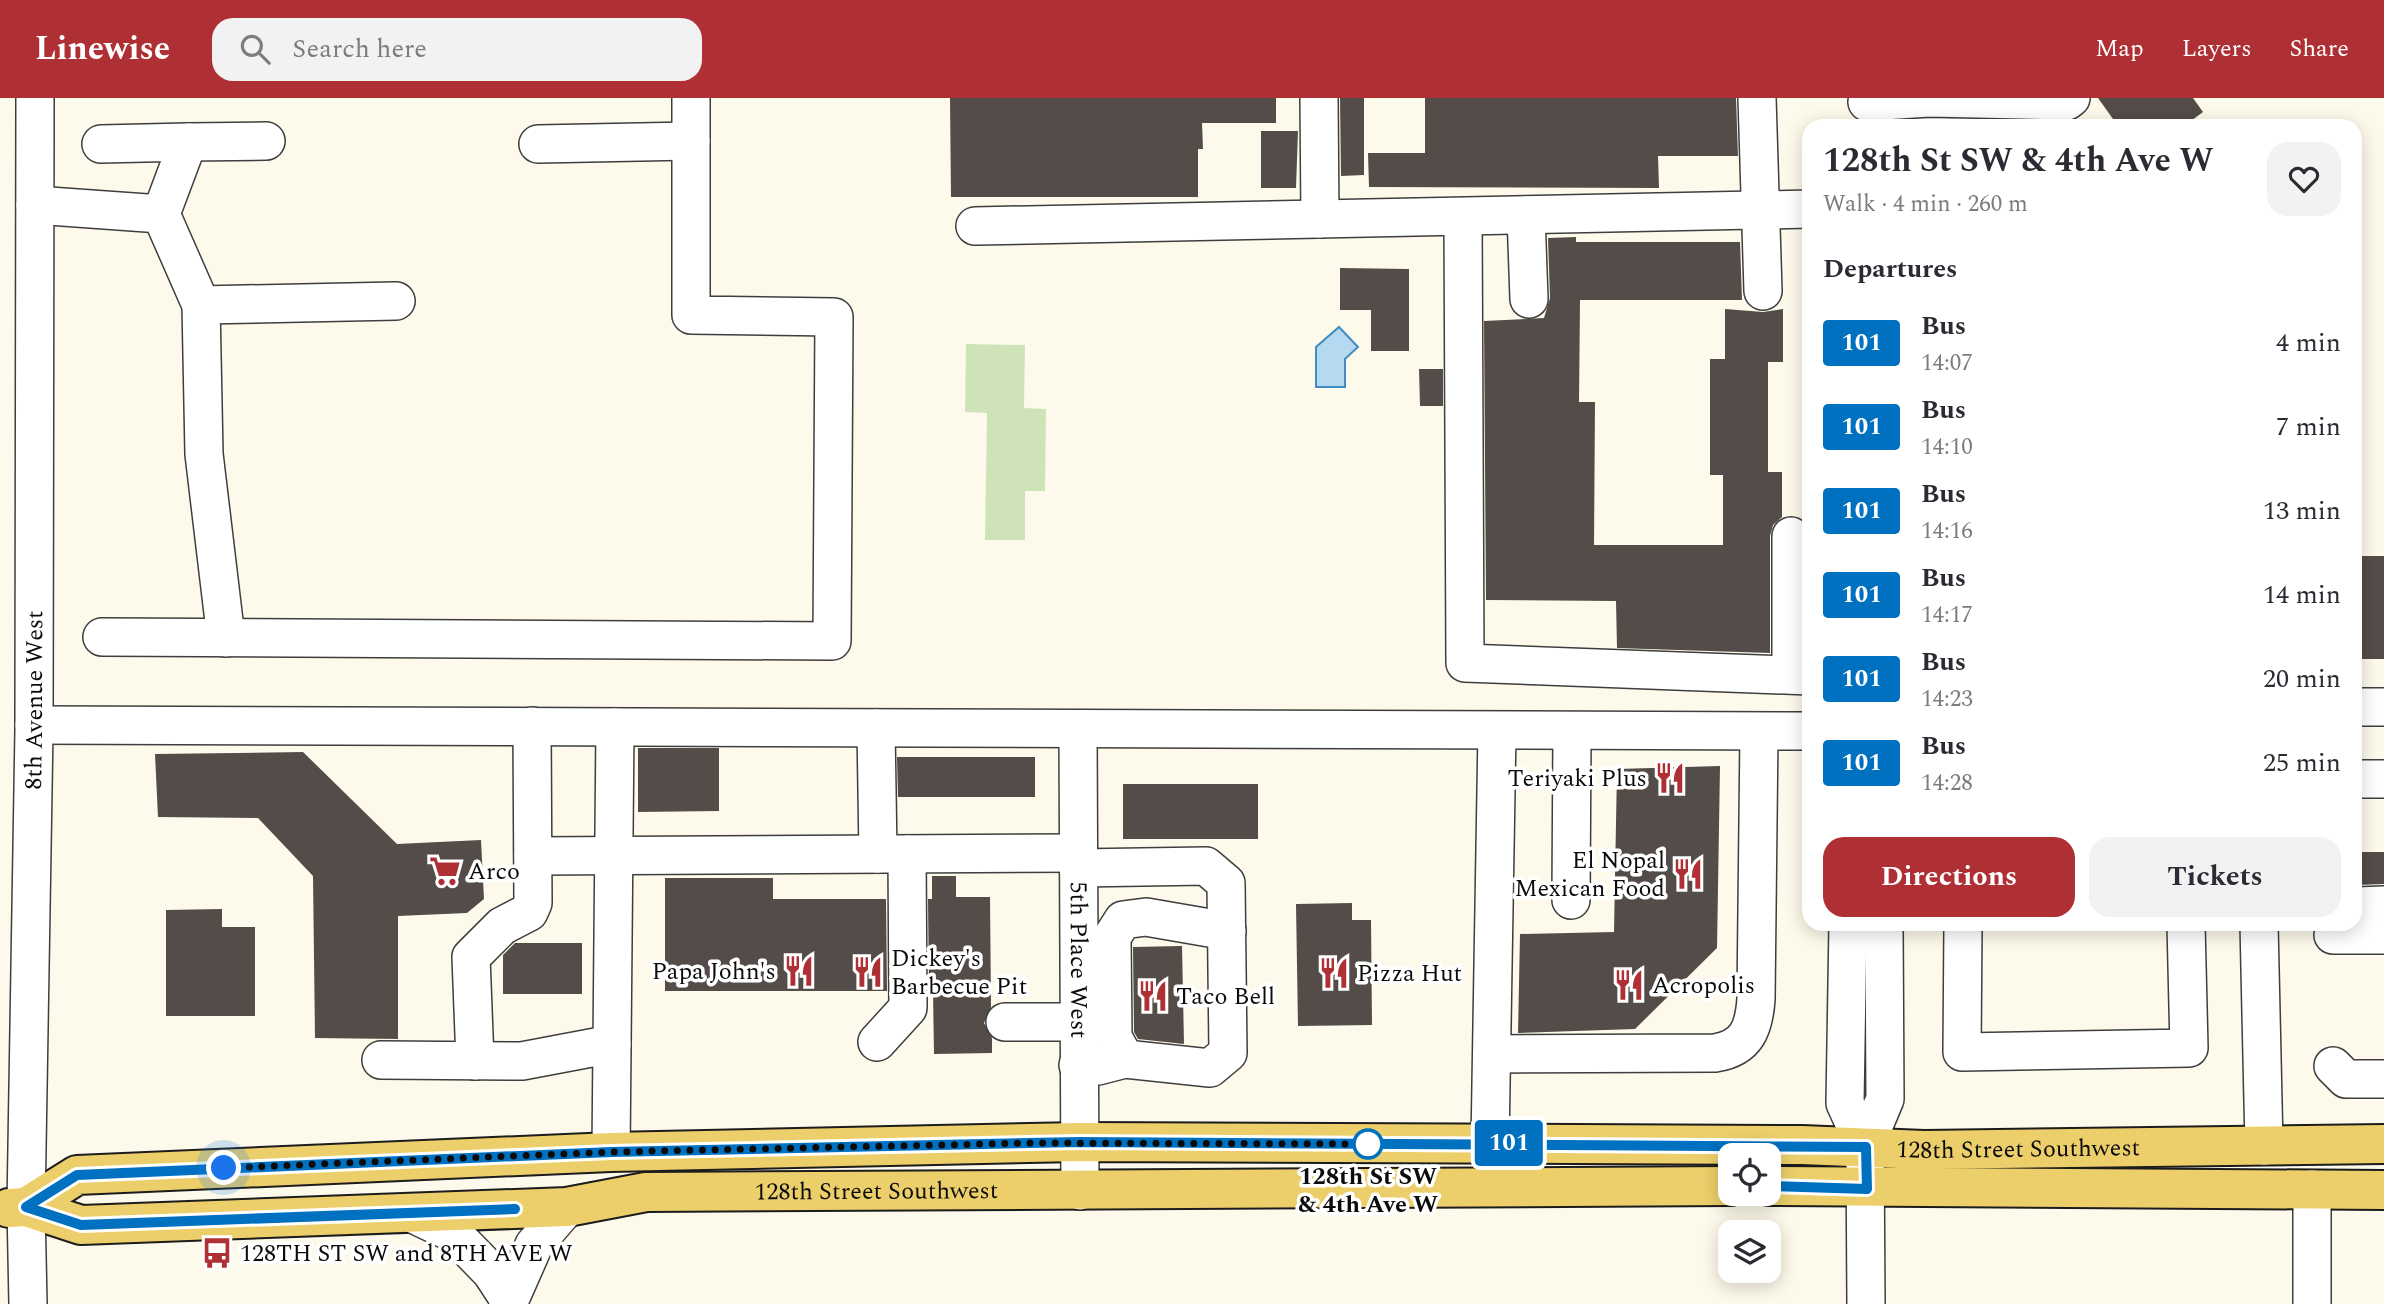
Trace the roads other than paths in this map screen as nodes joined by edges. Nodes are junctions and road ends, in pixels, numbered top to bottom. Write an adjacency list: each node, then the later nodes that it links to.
1 (35, 98): 12 (street, 8th Avenue West)
2 (691, 98): 8 (street)
3 (1319, 98): 18 (street)
4 (1757, 98): 13 (street)
5 (2071, 98): 6 (street)
6 (1867, 109)
7 (266, 141): 9 (street)
8 (691, 141): 11 (street); 26 (street)
9 (188, 142): 10 (street); 15 (street)
10 (101, 144)
11 (538, 144)
12 (35, 205): 15 (street); 30 (street, 8th Avenue West)
13 (1760, 209): 14 (street); 16 (street); 20 (street)
14 (1802, 209)
15 (161, 214): 23 (street)
16 (1526, 215): 17 (street); 21 (street)
17 (1463, 217): 18 (street); 27 (street)
18 (1320, 219): 19 (street)
19 (975, 226)
20 (1763, 291)
21 (1529, 299)
22 (396, 301): 23 (street)
23 (201, 304): 26 (street)
24 (1791, 536): 27 (street)
25 (102, 637): 26 (street)
26 (226, 638)
27 (1800, 676)
28 (2362, 707): 29 (street)
29 (2384, 708)
30 (34, 725): 31 (street); 80 (street, 8th Avenue West)
31 (532, 726): 32 (street); 42 (street)
32 (615, 727): 33 (street); 43 (street)
33 (876, 728): 34 (street); 41 (street)
34 (1078, 729): 36 (street); 44 (street, 5th Place West)
35 (1802, 731): 38 (street)
36 (1497, 732): 37 (street); 60 (street)
37 (1572, 732): 38 (street); 45 (street)
38 (1759, 732): 60 (street)
39 (2362, 779): 40 (street)
40 (2384, 779)
41 (893, 854): 43 (street); 44 (street); 58 (street)
42 (533, 856): 43 (street); 63 (street)
43 (614, 856): 59 (street)
44 (1078, 860): 48 (street); 57 (street, 5th Place West)
45 (1571, 900)
46 (2362, 905): 47 (street)
47 (2384, 905)
48 (1227, 931): 61 (street); 61 (street)
49 (1848, 931): 71 (street)
50 (1884, 931): 71 (street)
51 (1963, 931): 52 (street)
52 (2186, 931)
53 (2257, 931): 70 (street)
54 (2333, 935): 55 (street)
55 (2384, 935)
56 (1005, 1022): 57 (street)
57 (1078, 1022): 64 (street, 5th Place West)
58 (877, 1042)
59 (612, 1044): 63 (street); 72 (street)
60 (1492, 1054): 68 (street)
61 (1125, 1059): 64 (street)
62 (381, 1060): 63 (street)
63 (475, 1061)
64 (1078, 1065): 67 (street, 5th Place West)
65 (2333, 1066): 66 (street)
66 (2384, 1079)
67 (1079, 1142): 68 (main road, 128th Street Southwest); 72 (main road, 128th Street Southwest); 78 (street, 5th Place West)
68 (1490, 1143): 71 (main road, 128th Street Southwest)
69 (2384, 1144): 70 (main road, 128th Street Southwest)
70 (2264, 1146): 71 (main road, 128th Street Southwest)
71 (1866, 1147): 75 (street)
72 (611, 1152): 80 (main road, 128th Street Southwest)
73 (1718, 1186): 78 (main road, 128th Street Southwest)
74 (1781, 1186): 75 (main road, 128th Street Southwest)
75 (1867, 1189): 76 (main road, 128th Street Southwest); 84 (street)
76 (2312, 1189): 77 (main road, 128th Street Southwest); 85 (street)
77 (2384, 1190)
78 (1080, 1191): 79 (main road, 128th Street Southwest)
79 (567, 1207): 81 (main road, 128th Street Southwest); 82 (street)
80 (13, 1208): 81 (main road, 128th Street Southwest); 83 (street, 8th Avenue West)
81 (411, 1213): 82 (street)
82 (508, 1301)
83 (27, 1304)
84 (1866, 1304)
85 (2312, 1304)

